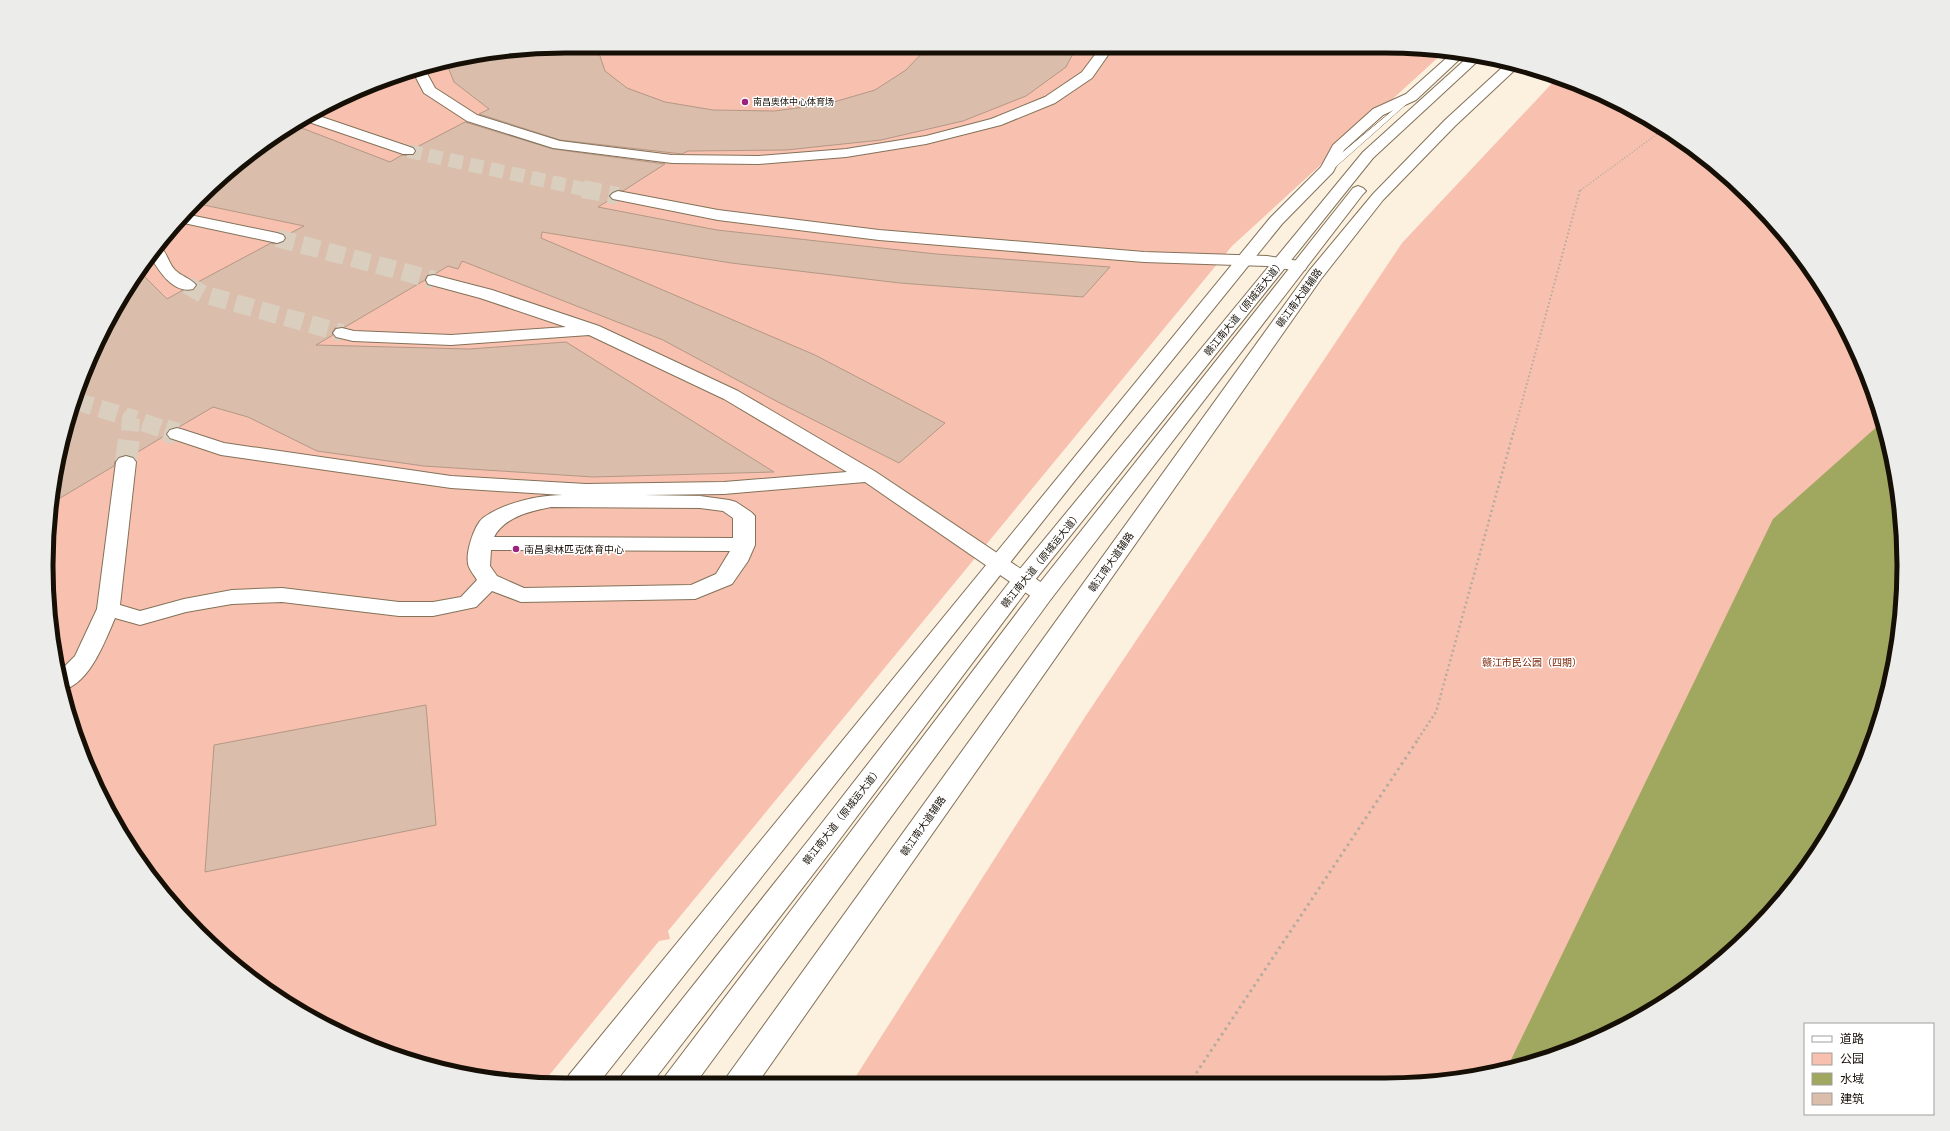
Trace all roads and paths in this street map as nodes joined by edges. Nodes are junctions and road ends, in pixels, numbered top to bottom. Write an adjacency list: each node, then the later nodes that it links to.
1 (1103, 53): 6 (street)
2 (1454, 58): 14 (street)
3 (1471, 61): 15 (street, 赣江南大道（原城运大道）)
4 (1487, 64): 15 (street, 赣江南大道（原城运大道）)
5 (1509, 68): 37 (street, 赣江南大道辅路)
6 (421, 74)
7 (314, 119): 9 (street)
8 (1659, 133): 38 (path)
9 (408, 151)
10 (618, 196): 14 (street)
11 (188, 219): 12 (street)
12 (277, 238)
13 (158, 255): 17 (street)
14 (1244, 260): 15 (street); 28 (street)
15 (1290, 265): 29 (street, 赣江南大道（原城运大道）); 31 (street, 赣江南大道（原城运大道）)
16 (434, 280): 18 (street)
17 (187, 285)
18 (593, 330): 19 (street); 22 (street)
19 (342, 333)
20 (177, 434): 24 (street)
21 (126, 462): 32 (street)
22 (870, 476): 23 (street); 28 (street)
23 (724, 488): 24 (street); 25 (street)
24 (581, 495): 25 (street); 26 (street)
25 (700, 502): 27 (street)
26 (480, 543): 27 (street); 30 (street)
27 (744, 545): 30 (street)
28 (998, 563): 29 (street); 34 (street)
29 (1023, 580): 31 (street); 35 (street, 赣江南大道（原城运大道）)
30 (489, 581): 32 (street)
31 (1043, 594): 36 (street, 赣江南大道（原城运大道）)
32 (108, 608): 33 (street)
33 (66, 679)
34 (585, 1078)
35 (638, 1078)
36 (681, 1078)
37 (743, 1078)
38 (1193, 1078)

